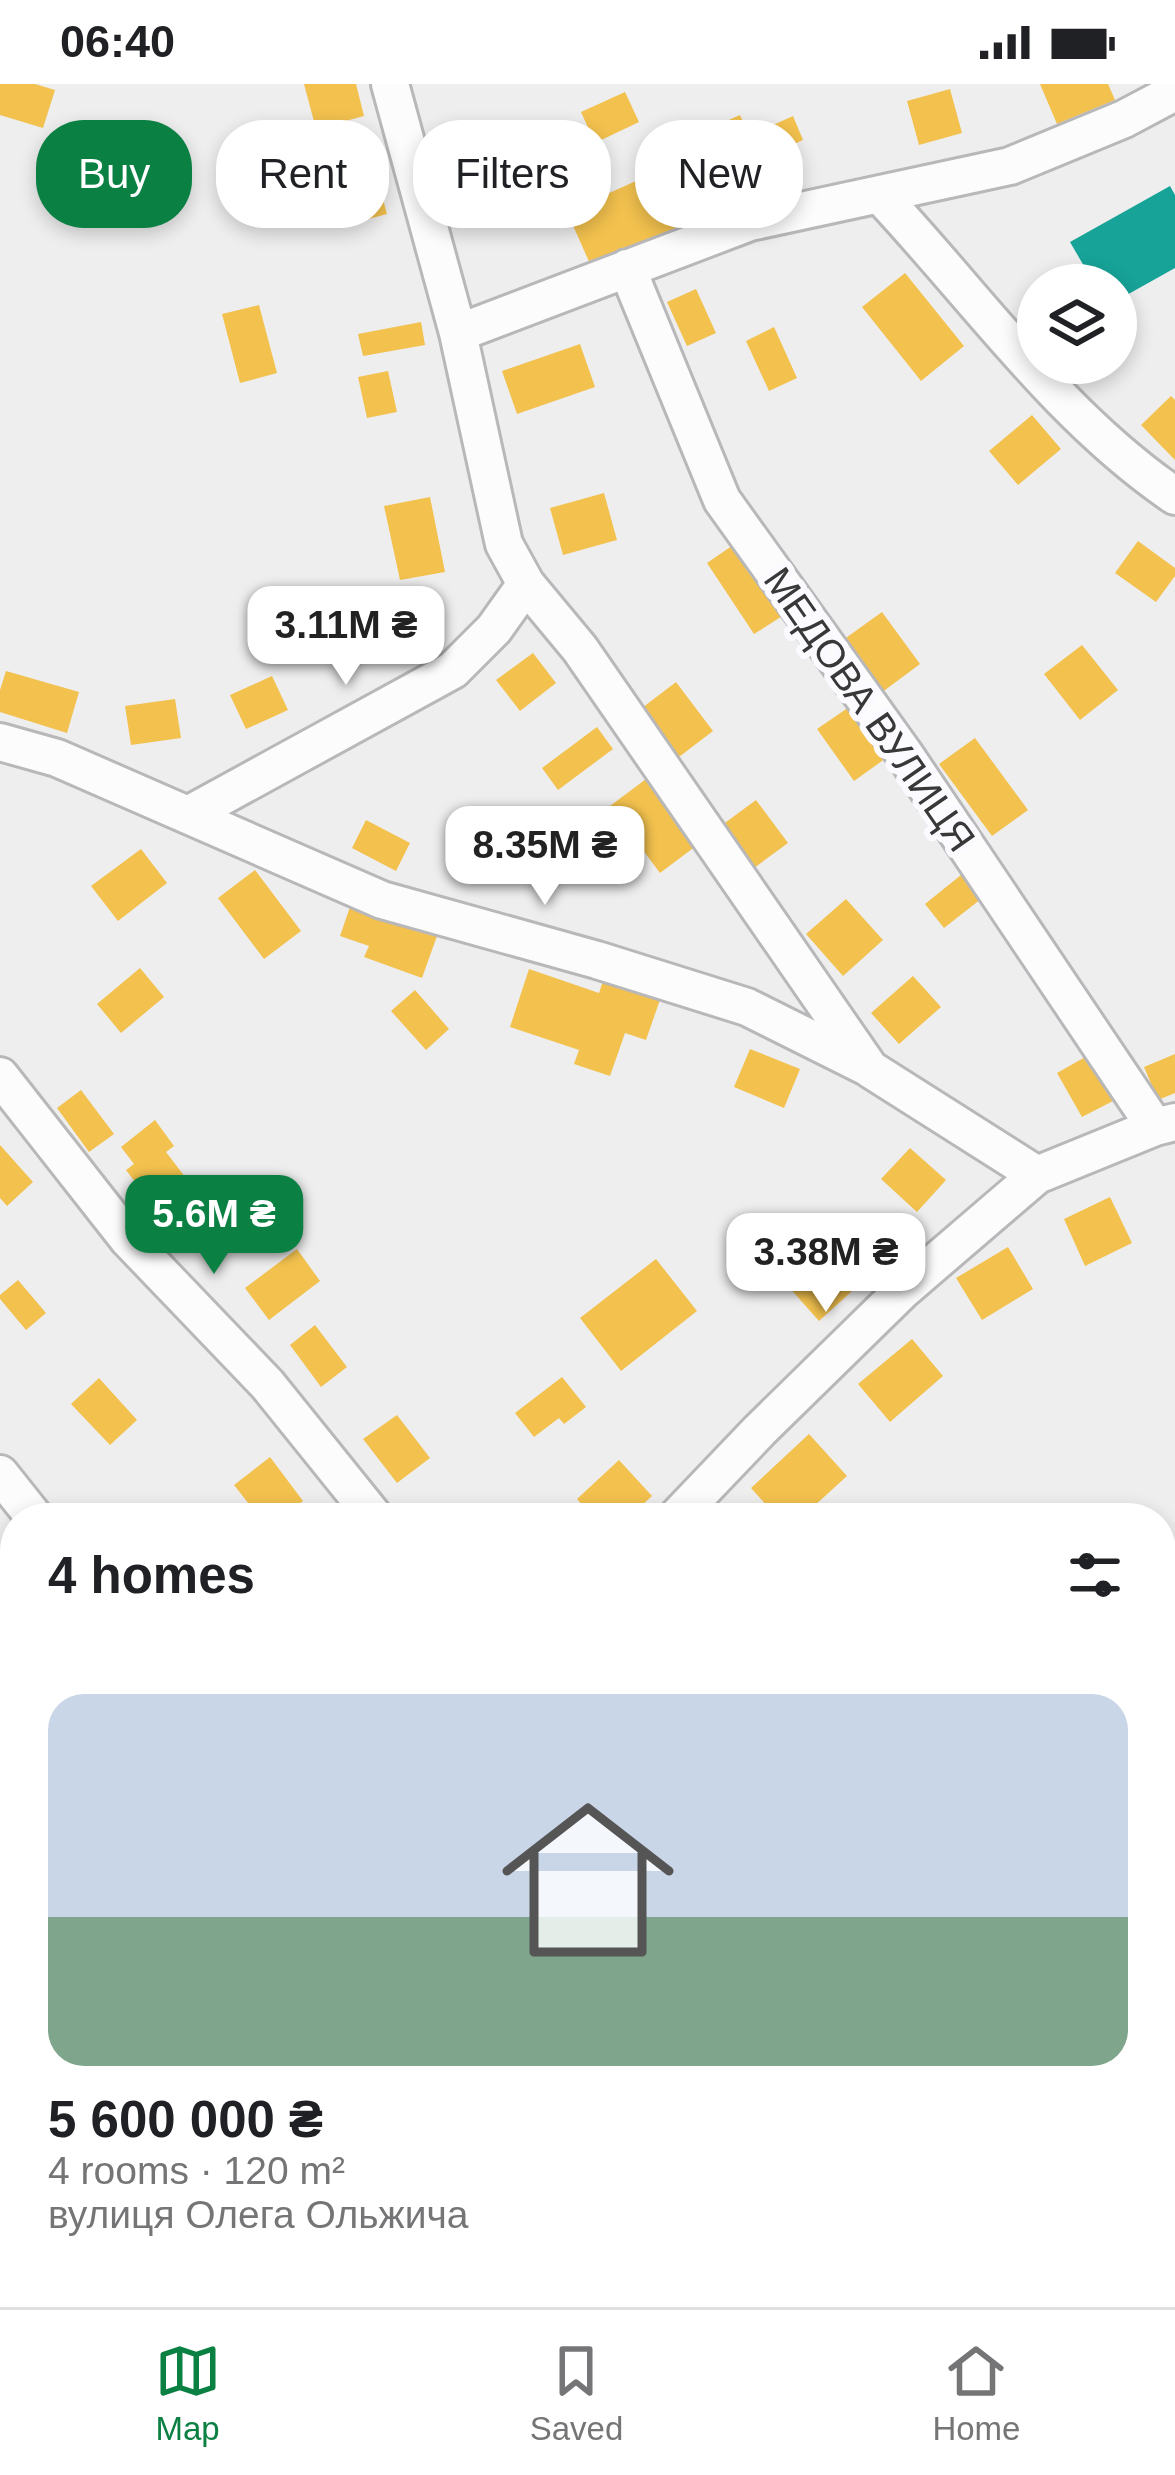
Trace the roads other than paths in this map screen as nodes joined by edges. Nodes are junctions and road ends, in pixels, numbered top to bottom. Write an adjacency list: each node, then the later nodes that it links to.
1 (390, 84): 5 (street)
2 (1175, 92): 3 (street)
3 (880, 195): 4 (street); 6 (street)
4 (627, 268): 5 (street); 12 (street, МЕДОВА ВУЛИЦЯ)
5 (458, 333): 7 (street)
6 (1175, 496)
7 (526, 584): 9 (street); 10 (street)
8 (0, 742): 9 (street)
9 (188, 815): 10 (street)
10 (870, 1069): 13 (street)
11 (2, 1083): 16 (street)
12 (1165, 1124): 13 (street)
13 (1037, 1175): 17 (street)
14 (0, 1474): 15 (street)
15 (23, 1503)
16 (363, 1503)
17 (690, 1503)

